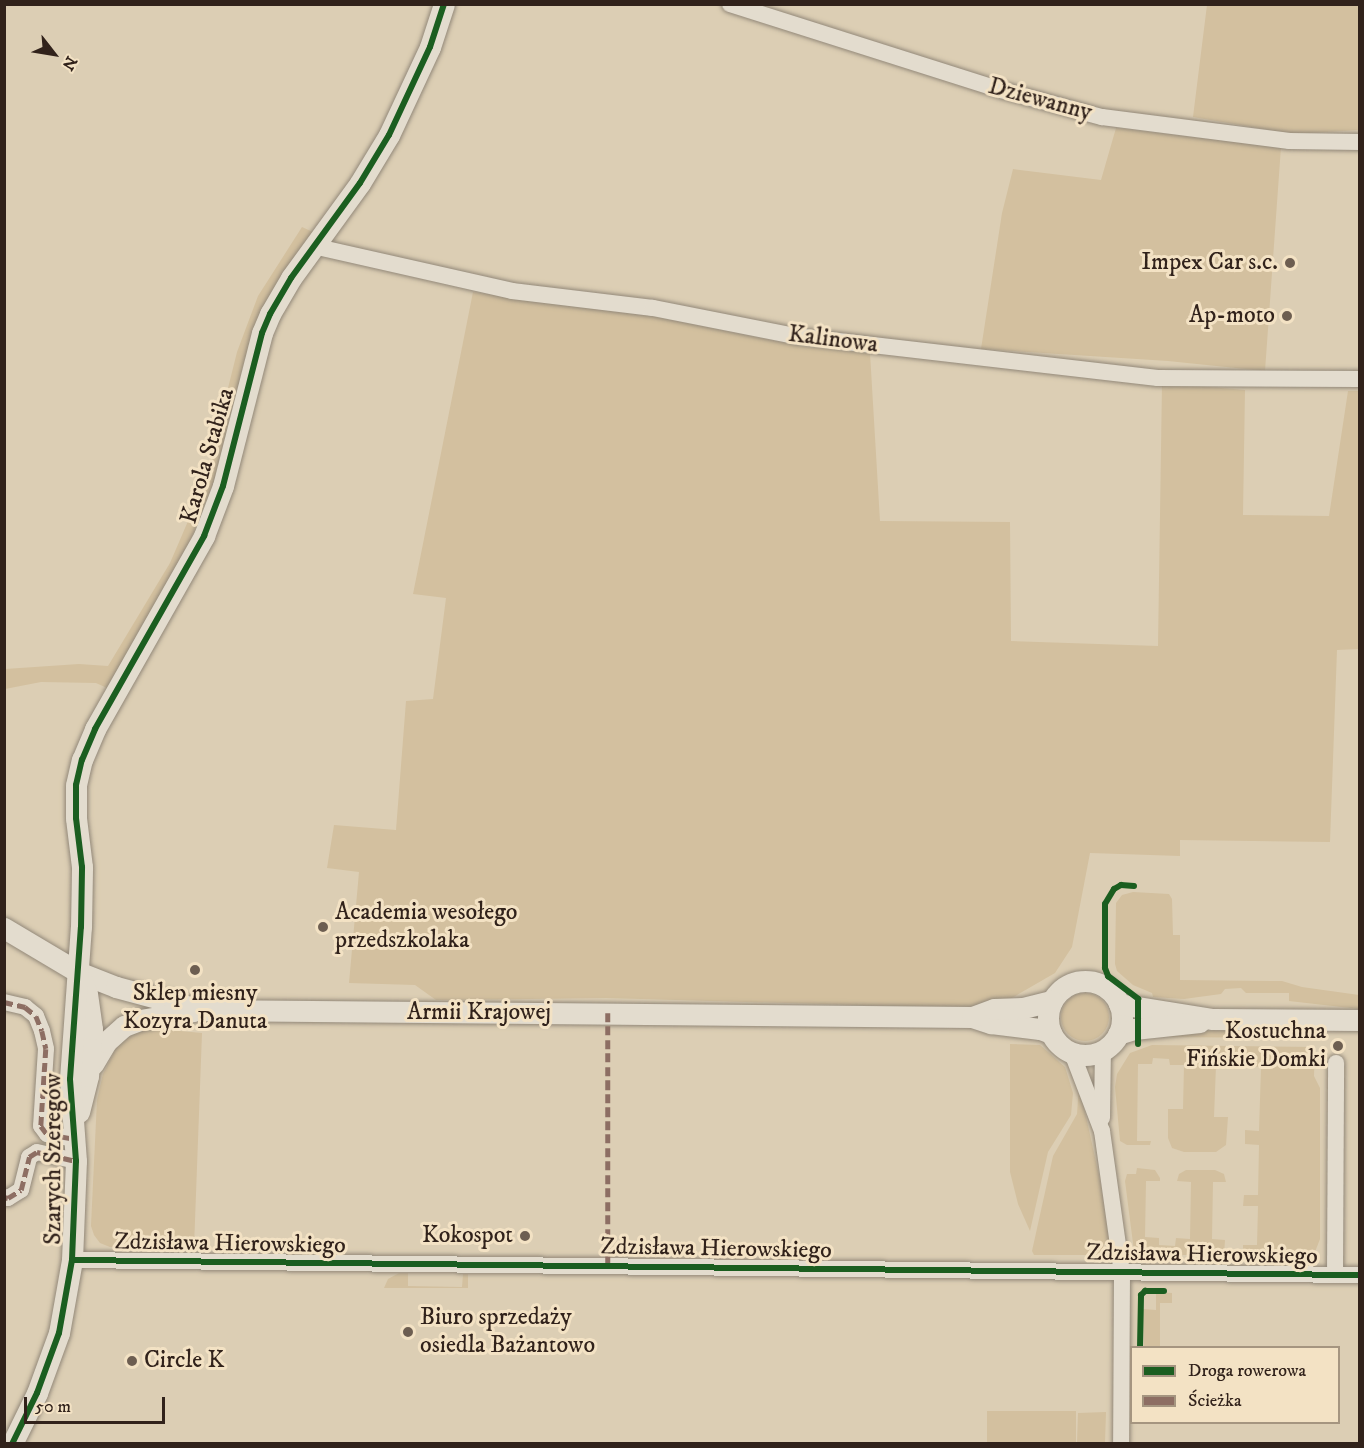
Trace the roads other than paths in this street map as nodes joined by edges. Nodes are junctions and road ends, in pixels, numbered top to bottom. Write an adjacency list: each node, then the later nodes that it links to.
1 (444, 4): 4 (street, Karola Stabika)
2 (730, 4): 3 (street, Dziewanny)
3 (1359, 142)
4 (314, 246): 5 (street, Kalinowa); 7 (street, Karola Stabika)
5 (1359, 379)
6 (4, 928): 7 (street, Armii Krajowej)
7 (78, 972): 11 (street, Armii Krajowej); 20 (street, Szarych Szeregów); 22 (street, Szarych Szeregów)
8 (1052, 1001): 10 (street); 12 (street, Armii Krajowej); 15 (street)
9 (4, 1002): 22 (street)
10 (1119, 1004): 13 (street); 16 (street)
11 (201, 1010): 12 (street, Armii Krajowej); 20 (street, Szarych Szeregów)
12 (972, 1017): 15 (street, Armii Krajowej)
13 (1214, 1019): 14 (street); 16 (street)
14 (1359, 1020)
15 (1051, 1033): 18 (street)
16 (1118, 1034): 17 (street)
17 (1103, 1050): 18 (street); 21 (street)
18 (1072, 1053): 21 (street)
19 (1336, 1063): 27 (street, Zdzisława Hierowskiego)
20 (88, 1076): 22 (street, Szarych Szeregów)
21 (1102, 1131): 26 (street)
22 (75, 1134): 23 (street, Szarych Szeregów)
23 (76, 1161): 24 (street); 25 (street, Szarych Szeregów)
24 (4, 1197)
25 (72, 1260): 26 (street, Zdzisława Hierowskiego); 29 (street, Szarych Szeregów)
26 (1122, 1273): 27 (street, Zdzisława Hierowskiego); 30 (street)
27 (1335, 1275): 28 (street, Zdzisława Hierowskiego)
28 (1359, 1275)
29 (12, 1443)
30 (1121, 1443)

